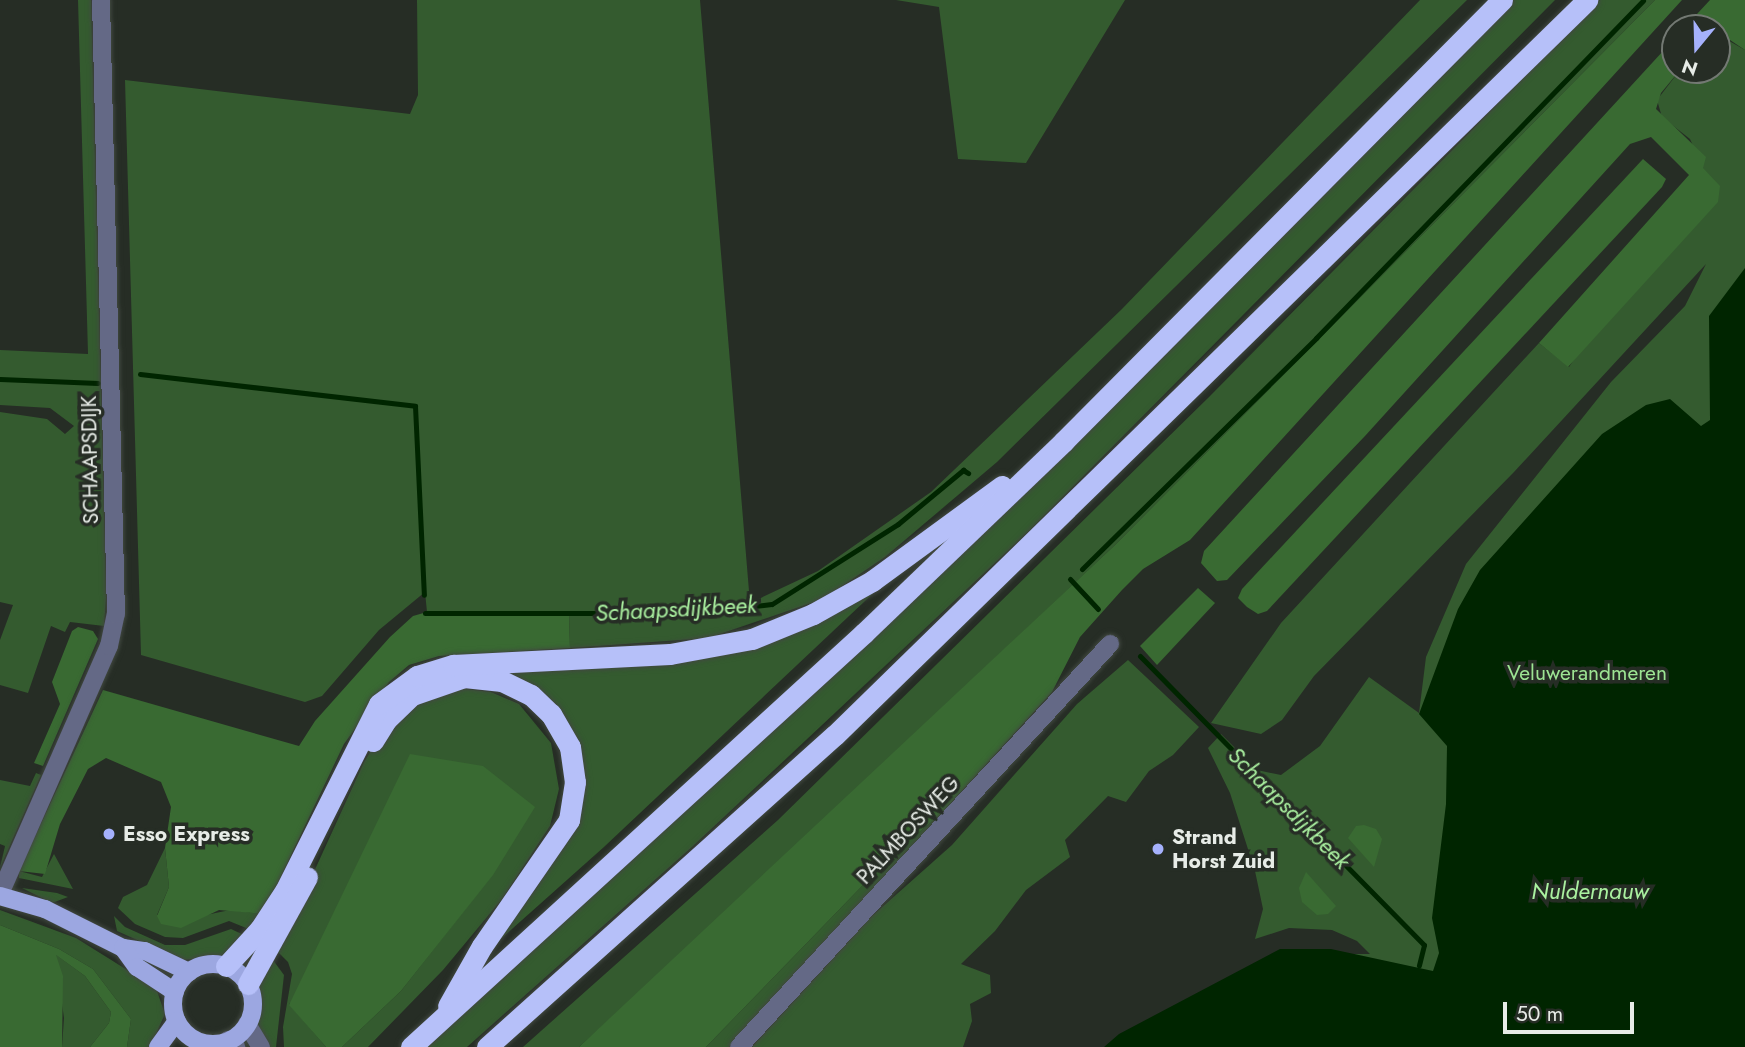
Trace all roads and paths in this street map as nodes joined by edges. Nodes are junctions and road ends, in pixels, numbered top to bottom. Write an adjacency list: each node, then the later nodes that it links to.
1 (101, 0): 6 (street, SCHAAPSDIJK)
2 (1502, 0): 4 (highway)
3 (1587, 0): 20 (highway)
4 (1063, 442): 8 (highway); 13 (highway)
5 (1110, 644): 21 (street, PALMBOSWEG)
6 (0, 895): 7 (main road)
7 (124, 948): 9 (main road); 11 (main road)
8 (226, 966): 9 (main road); 10 (main road)
9 (188, 972): 11 (main road)
10 (248, 984): 13 (highway); 14 (main road)
11 (174, 992): 12 (main road)
12 (177, 1021): 15 (main road); 17 (main road)
13 (438, 1023): 19 (highway)
14 (247, 1024): 16 (main road); 18 (street)
15 (192, 1043): 16 (main road)
16 (232, 1044)
17 (158, 1047)
18 (261, 1047)
19 (411, 1047)
20 (488, 1047)
21 (740, 1047)

